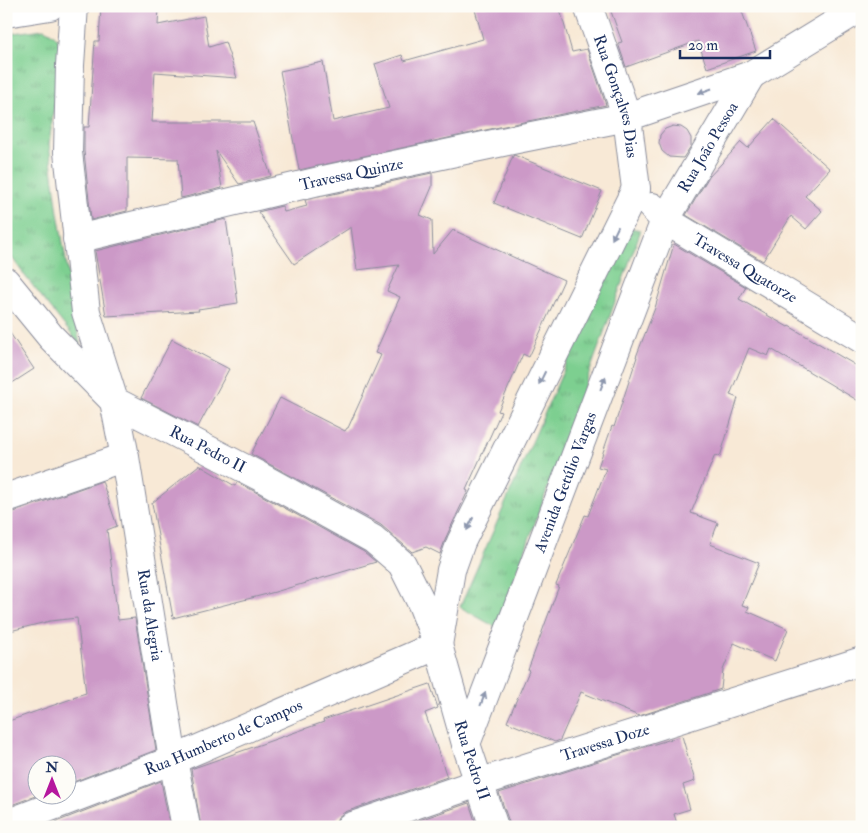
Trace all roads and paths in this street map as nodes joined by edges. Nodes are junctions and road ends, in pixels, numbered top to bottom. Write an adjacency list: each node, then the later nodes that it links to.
1 (50, 6): 5 (street)
2 (74, 6): 10 (street)
3 (588, 6): 7 (street, Rua Gonçalves Dias)
4 (862, 6): 6 (street, Rua João Pessoa)
5 (6, 13)
6 (751, 75): 7 (street, Rua João Pessoa, one-way to 7); 9 (street, Rua João Pessoa)
7 (627, 117): 8 (street, Rua Gonçalves Dias); 10 (street, Travessa Quinze)
8 (636, 189): 9 (street, Travessa Quatorze); 16 (street, one-way to 16)
9 (665, 220): 12 (street, Travessa Quatorze); 18 (street, Avenida Getúlio Vargas, one-way to 9)
10 (77, 239): 13 (street)
11 (6, 282): 13 (street, Rua Pedro II)
12 (862, 339)
13 (114, 401): 14 (street, Rua da Alegria); 16 (street, Rua Pedro II)
14 (125, 458): 15 (street); 19 (street, Rua da Alegria)
15 (6, 498)
16 (438, 645): 18 (street, Rua Pedro II); 19 (street, Rua Humberto de Campos)
17 (862, 661): 20 (street, Travessa Doze)
18 (466, 744): 20 (street, Rua Pedro II)
19 (173, 760): 21 (street, Rua Humberto de Campos); 22 (street, Rua da Alegria)
20 (478, 783): 23 (street, Travessa Doze); 24 (street, Rua Pedro II)
21 (6, 824)
22 (186, 827)
23 (350, 827)
24 (494, 827)

